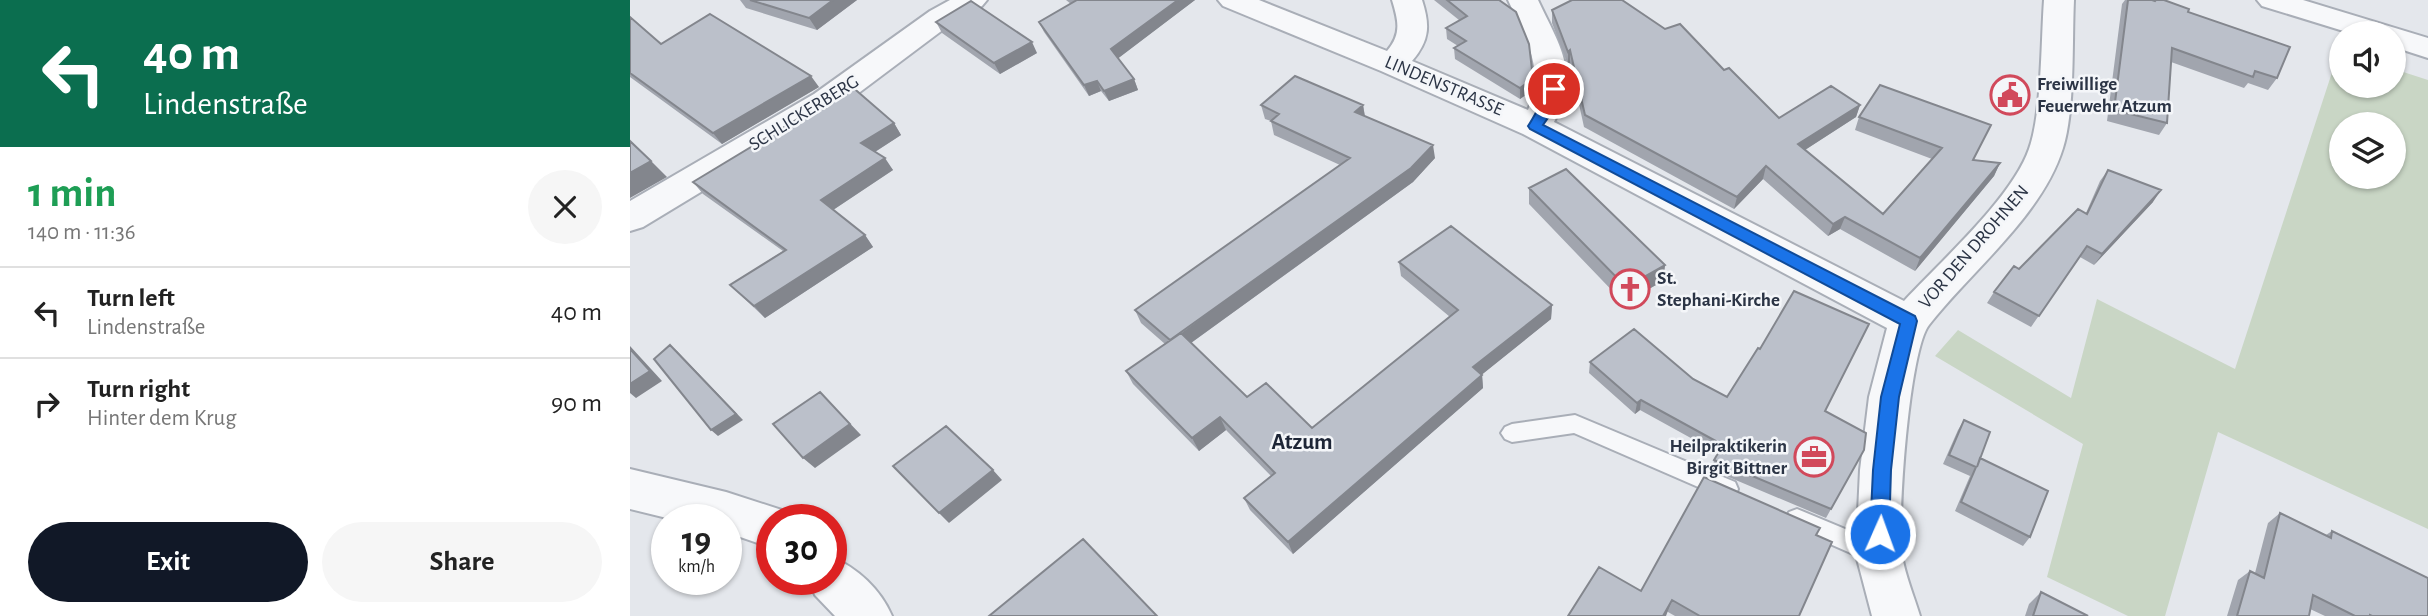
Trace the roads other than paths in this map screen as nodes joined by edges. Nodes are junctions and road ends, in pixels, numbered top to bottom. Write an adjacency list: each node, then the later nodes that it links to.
1 (972, 0): 12 (street, SCHLICKERBERG)
2 (1233, 0): 10 (street, LINDENSTRASSE)
3 (1407, 0): 10 (street)
4 (1524, 0): 11 (street)
5 (2059, 0): 13 (street, VOR DEN DROHNEN)
6 (2272, 0): 7 (street)
7 (2341, 21)
8 (2406, 41): 9 (street)
9 (2428, 48)
10 (1392, 64): 11 (street, LINDENSTRASSE)
11 (1535, 126): 13 (street, LINDENSTRASSE)
12 (630, 218)
13 (1909, 321): 19 (street, VOR DEN DROHNEN)
14 (1512, 432): 16 (lane)
15 (630, 489): 18 (street)
16 (1752, 500)
17 (1778, 511): 19 (lane)
18 (756, 522)
19 (1879, 555): 22 (street, VOR DEN DROHNEN)
20 (847, 595): 21 (street)
21 (868, 616)
22 (1896, 616)

